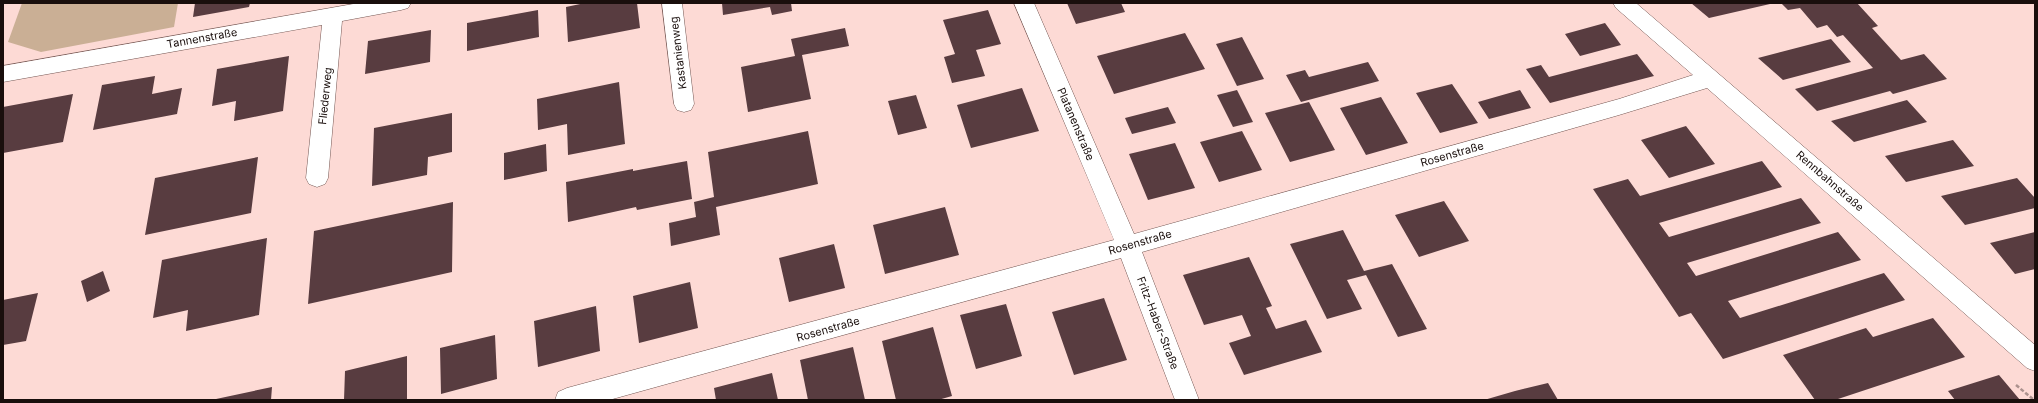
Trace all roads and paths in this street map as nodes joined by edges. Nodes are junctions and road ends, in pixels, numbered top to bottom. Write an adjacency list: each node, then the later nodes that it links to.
1 (400, 3): 5 (street, Tannenstraße)
2 (672, 3): 8 (street, Kastanienweg)
3 (1024, 3): 10 (street, Platanenstraße)
4 (1624, 3): 7 (street, Rennbahnstraße)
5 (333, 14): 6 (street, Tannenstraße); 9 (street, Fliederweg)
6 (3, 74)
7 (1711, 78): 10 (street, Rosenstraße); 11 (street, Rennbahnstraße)
8 (684, 104)
9 (317, 178)
10 (1128, 246): 12 (street, Rosenstraße); 13 (street, Fritz-Haber-Straße)
11 (2035, 360)
12 (567, 400)
13 (1187, 400)

